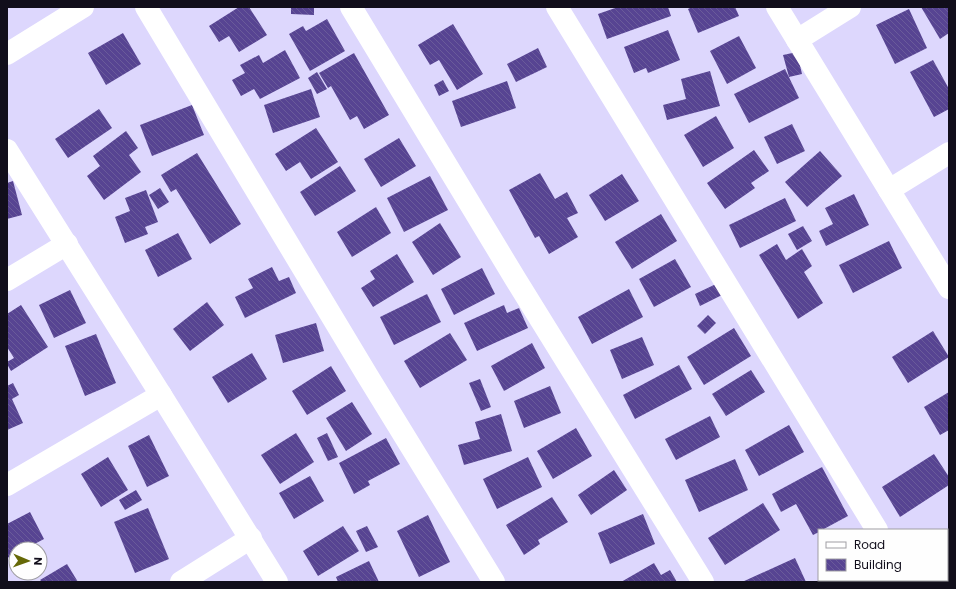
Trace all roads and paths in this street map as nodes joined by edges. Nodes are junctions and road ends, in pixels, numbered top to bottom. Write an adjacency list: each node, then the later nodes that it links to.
1 (83, 7): 8 (street)
2 (146, 7): 21 (street)
3 (351, 7): 22 (street)
4 (557, 7): 17 (street)
5 (777, 7): 7 (street)
6 (850, 7): 7 (street)
7 (797, 40): 11 (street)
8 (7, 54)
9 (7, 150): 12 (street)
10 (949, 152): 11 (street)
11 (889, 190): 14 (street)
12 (67, 244): 13 (street); 15 (street)
13 (7, 280)
14 (949, 288)
15 (161, 395): 16 (street); 18 (street)
16 (7, 485)
17 (876, 529)
18 (251, 538): 19 (street); 20 (street)
19 (181, 582)
20 (277, 582)
21 (494, 582)
22 (703, 582)

